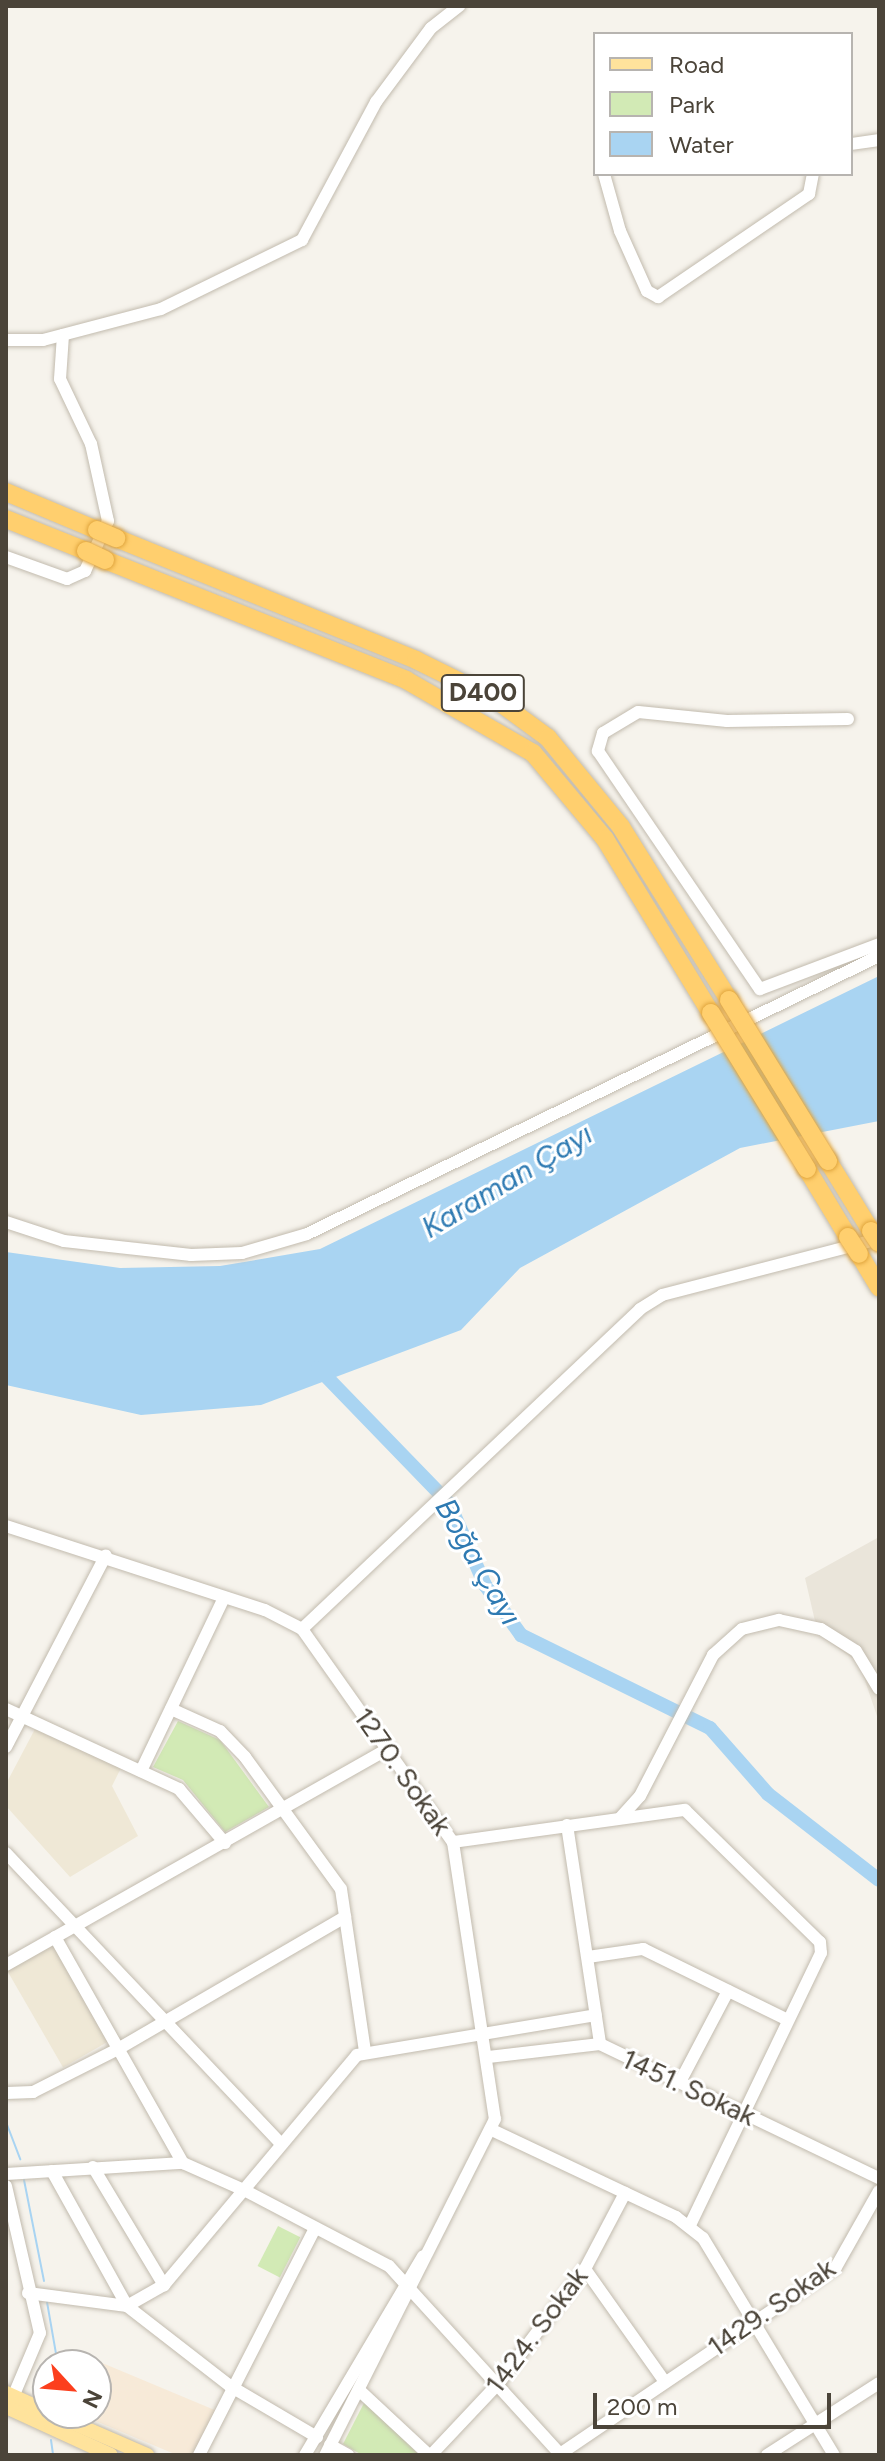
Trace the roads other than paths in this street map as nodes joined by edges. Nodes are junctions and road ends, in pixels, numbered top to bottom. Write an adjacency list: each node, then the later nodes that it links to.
1 (459, 6): 6 (street)
2 (879, 140): 3 (street)
3 (853, 144)
4 (605, 176): 5 (street)
5 (813, 176)
6 (63, 335): 7 (street); 10 (street)
7 (6, 340)
8 (6, 492): 15 (highway, D400, bridge)
9 (6, 519): 16 (highway, D400, bridge)
10 (6, 557)
11 (848, 719): 12 (street)
12 (879, 944)
13 (879, 956): 14 (street)
14 (6, 1222)
15 (876, 1238): 20 (street)
16 (879, 1287)
17 (6, 1526): 18 (street)
18 (106, 1555): 19 (street); 24 (street)
19 (224, 1598): 20 (street); 23 (street)
20 (302, 1629): 26 (street, 1270. Sokak)
21 (879, 1689): 29 (street)
22 (6, 1709): 24 (street)
23 (171, 1709): 27 (street); 28 (street)
24 (22, 1716): 25 (street); 27 (street)
25 (6, 1747)
26 (389, 1748): 28 (street); 31 (street, 1270. Sokak)
27 (141, 1771): 32 (street)
28 (285, 1808): 32 (street); 34 (street)
29 (621, 1817): 30 (street); 41 (street)
30 (567, 1825): 31 (street); 37 (street)
31 (453, 1842): 43 (street, 1270. Sokak)
32 (225, 1843): 35 (street)
33 (6, 1853): 35 (street)
34 (345, 1917): 42 (street); 46 (street)
35 (75, 1926): 36 (street); 42 (street)
36 (55, 1937): 38 (street); 45 (street)
37 (588, 1957): 39 (street); 40 (street)
38 (6, 1965)
39 (728, 1991): 41 (street); 48 (street)
40 (596, 2015): 43 (street); 44 (street)
41 (788, 2020): 50 (street)
42 (166, 2023): 45 (street); 52 (street)
43 (484, 2034): 46 (street); 47 (street, 1270. Sokak)
44 (600, 2044): 47 (street, 1451. Sokak); 48 (street, 1451. Sokak)
45 (118, 2049): 49 (street); 53 (street)
46 (365, 2051): 52 (street)
47 (488, 2057): 51 (street, 1270. Sokak)
48 (680, 2082): 50 (street, 1451. Sokak)
49 (6, 2093)
50 (744, 2112): 57 (street, 1451. Sokak); 62 (street)
51 (492, 2130): 61 (street); 64 (street, 1270. Sokak)
52 (281, 2144): 59 (street)
53 (183, 2163): 54 (street); 59 (street)
54 (93, 2167): 55 (street); 68 (street)
55 (52, 2171): 56 (street); 71 (street)
56 (6, 2174)
57 (879, 2178)
58 (6, 2186): 70 (street)
59 (246, 2191): 63 (street); 68 (street)
60 (879, 2191): 72 (street, 1429. Sokak)
61 (625, 2193): 62 (street); 67 (street, 1424. Sokak)
62 (689, 2227): 72 (street)
63 (315, 2228): 66 (street); 76 (street)
64 (444, 2228): 65 (street, 1270. Sokak); 69 (street, 1270. Sokak)
65 (419, 2262): 66 (street); 69 (street, 1270. Sokak)
66 (389, 2266): 69 (street)
67 (585, 2269): 73 (street); 75 (street, 1424. Sokak)
68 (164, 2285): 71 (street)
69 (409, 2289): 75 (street); 77 (street, 1270. Sokak); 82 (street, 1270. Sokak)
70 (28, 2293): 71 (street); 78 (street)
71 (127, 2306): 76 (street)
72 (754, 2319): 73 (street, 1429. Sokak); 80 (street)
73 (665, 2382): 84 (street, 1429. Sokak)
74 (879, 2383): 80 (street)
75 (497, 2385): 84 (street); 90 (street, 1424. Sokak)
76 (230, 2386): 82 (street); 87 (street)
77 (359, 2390): 83 (street, 1270. Sokak); 90 (street)
78 (8, 2403): 79 (main road); 85 (main road)
79 (32, 2408)
80 (815, 2423): 91 (street); 92 (street)
81 (88, 2429): 86 (main road)
82 (317, 2437): 88 (street, 1270. Sokak)
83 (328, 2450): 89 (street)
84 (560, 2454)
85 (111, 2455)
86 (147, 2455)
87 (199, 2455)
88 (305, 2455)
89 (348, 2455)
90 (430, 2455)
91 (767, 2455)
92 (834, 2455)

